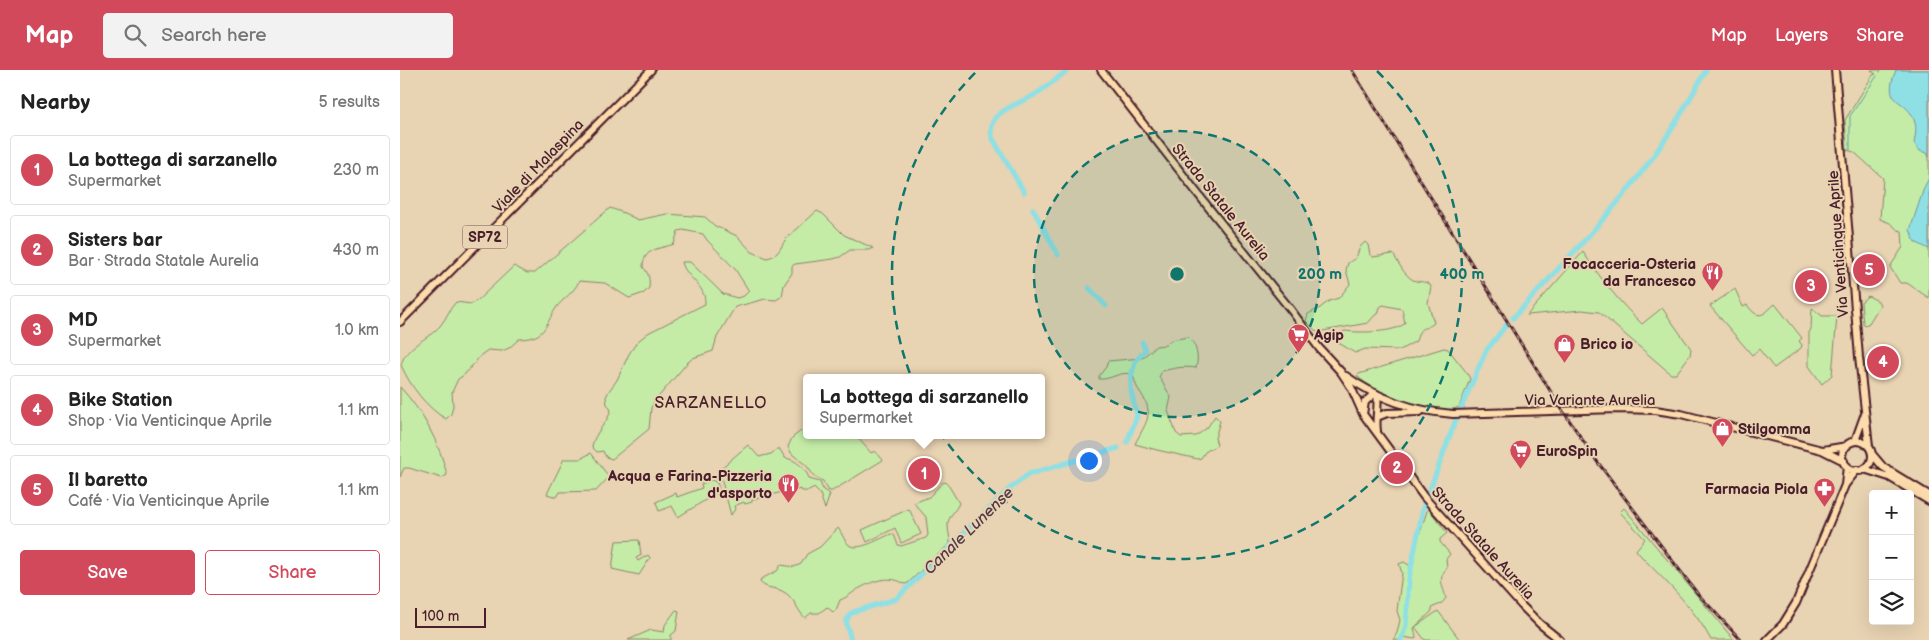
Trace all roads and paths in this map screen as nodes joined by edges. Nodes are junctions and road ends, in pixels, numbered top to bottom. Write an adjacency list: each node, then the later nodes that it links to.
1 (651, 70): 4 (main road, Viale di Malaspina / SP72)
2 (1102, 70): 5 (main road, Strada Statale Aurelia)
3 (1836, 70): 11 (main road, Via Venticinque Aprile)
4 (400, 322)
5 (1341, 372): 6 (main road, Strada Statale Aurelia); 9 (main road, Strada Statale Aurelia)
6 (1360, 385): 7 (main road, Via Variante Aurelia)
7 (1376, 394): 8 (main road, Via Variante Aurelia); 9 (main road); 10 (main road)
8 (1435, 413): 10 (main road); 16 (main road, Via Variante Aurelia)
9 (1363, 414): 12 (main road, Strada Statale Aurelia)
10 (1377, 416): 12 (main road)
11 (1864, 416): 13 (main road, Via Venticinque Aprile); 15 (main road, Via Venticinque Aprile)
12 (1377, 432): 23 (main road, Strada Statale Aurelia)
13 (1855, 441): 14 (main road); 15 (main road)
14 (1847, 446): 16 (main road, Via Variante Aurelia); 18 (main road)
15 (1869, 446): 17 (main road)
16 (1822, 450): 18 (main road, Via Variante Aurelia)
17 (1872, 454): 19 (main road); 21 (main road)
18 (1846, 464): 19 (main road); 20 (main road)
19 (1861, 469): 20 (main road); 22 (main road)
20 (1845, 485): 24 (main road)
21 (1929, 495)
22 (1929, 501)
23 (1560, 640)
24 (1767, 640)

